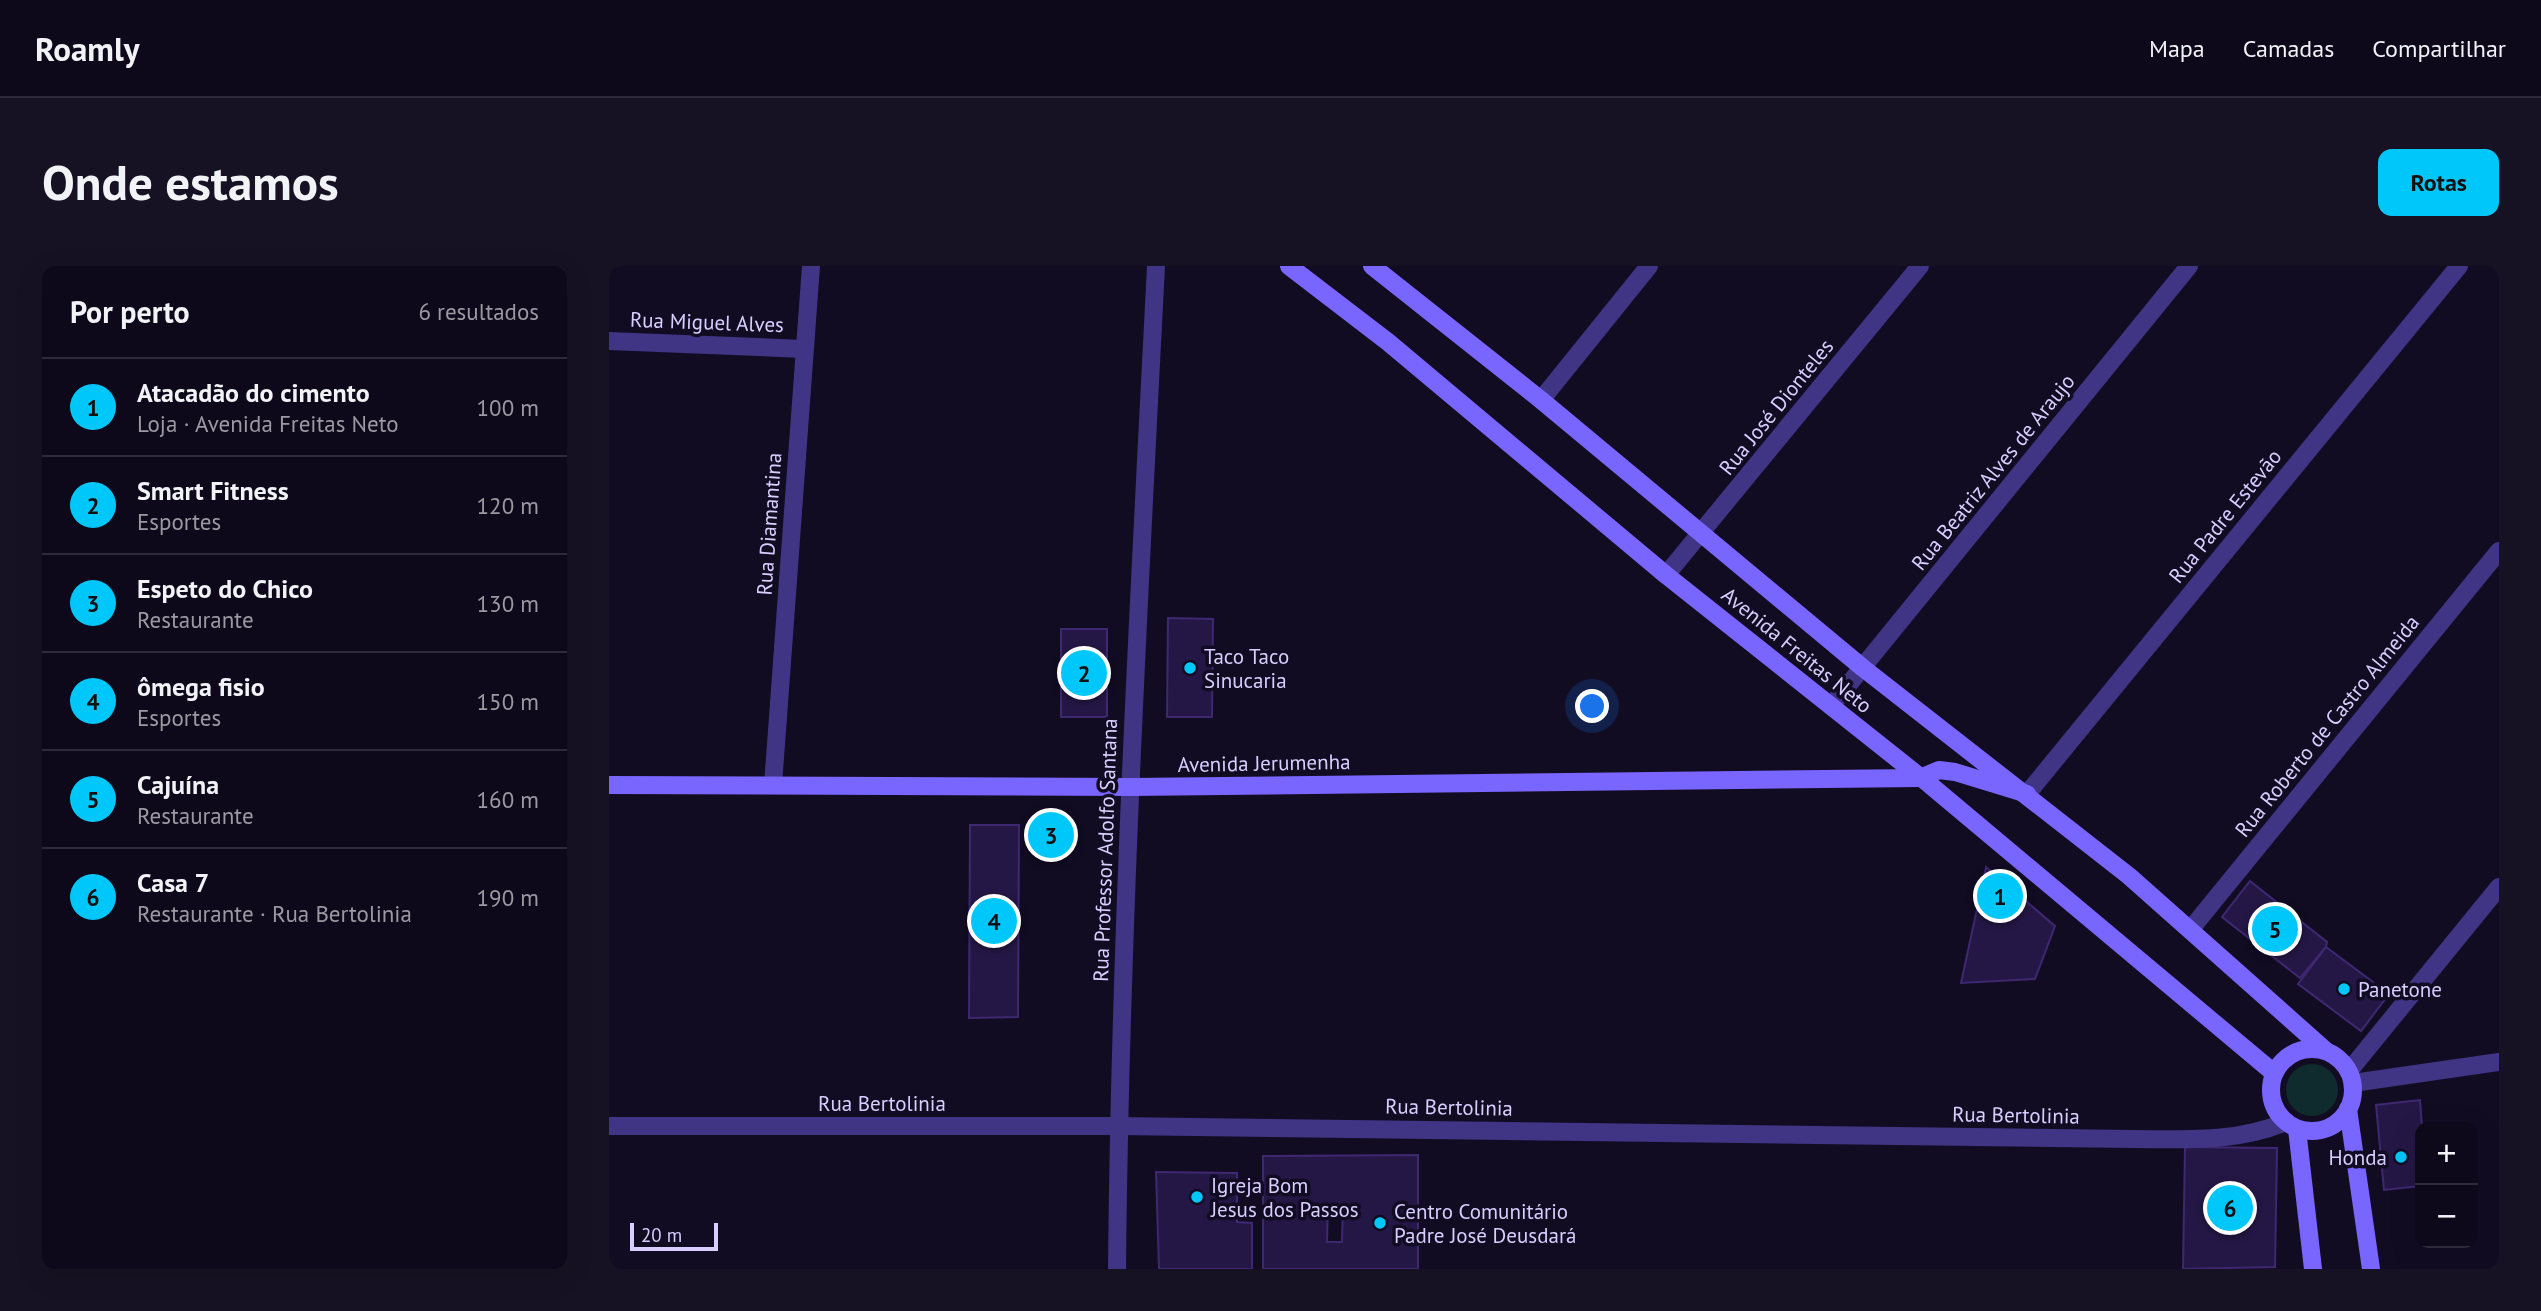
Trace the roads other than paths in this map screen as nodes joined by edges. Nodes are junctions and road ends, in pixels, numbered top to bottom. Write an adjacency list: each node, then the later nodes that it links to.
1 (811, 266): 10 (street, Rua Diamantina)
2 (1156, 266): 20 (street, Rua Professor Adolfo Santana)
3 (1289, 266): 14 (main road, Avenida Freitas Neto)
4 (1649, 266): 11 (street)
5 (1920, 266): 12 (street, Rua José Dionteles)
6 (2189, 266): 15 (street, Rua Beatriz Alves de Araujo)
7 (2459, 266): 21 (street, Rua Padre Estevão)
8 (1375, 267): 11 (main road, Avenida Freitas Neto)
9 (609, 341): 10 (street, Rua Miguel Alves)
10 (804, 349): 19 (street, Rua Diamantina)
11 (1541, 400): 12 (main road, Avenida Freitas Neto)
12 (1703, 533): 14 (street, Rua José Dionteles); 15 (main road, Avenida Freitas Neto)
13 (2499, 551): 23 (street, Rua Roberto de Castro Almeida)
14 (1666, 575): 16 (main road, Avenida Freitas Neto)
15 (1863, 668): 16 (street, Rua Beatriz Alves de Araujo); 21 (main road, Avenida Freitas Neto)
16 (1832, 706): 17 (main road, Avenida Freitas Neto)
17 (1920, 778): 20 (main road, Avenida Jerumenha); 21 (main road, Avenida Jerumenha); 26 (main road, Avenida Freitas Neto)
18 (609, 785): 19 (main road, Avenida Jerumenha)
19 (773, 785): 20 (main road, Avenida Jerumenha)
20 (1130, 787): 30 (street, Rua Professor Adolfo Santana)
21 (2027, 794): 23 (main road, Avenida Freitas Neto)
22 (2499, 887): 27 (street)
23 (2190, 930): 24 (main road, Avenida Freitas Neto)
24 (2325, 1050): 26 (main road); 27 (main road)
25 (2499, 1062): 27 (street)
26 (2274, 1073): 31 (main road)
27 (2351, 1077): 28 (main road)
28 (2348, 1109): 31 (main road); 34 (main road)
29 (609, 1126): 30 (street, Rua Bertolinia)
30 (1118, 1126): 31 (street, Rua Bertolinia); 32 (street, Rua Professor Adolfo Santana)
31 (2291, 1126): 33 (main road)
32 (1117, 1269)
33 (2313, 1269)
34 (2371, 1269)

